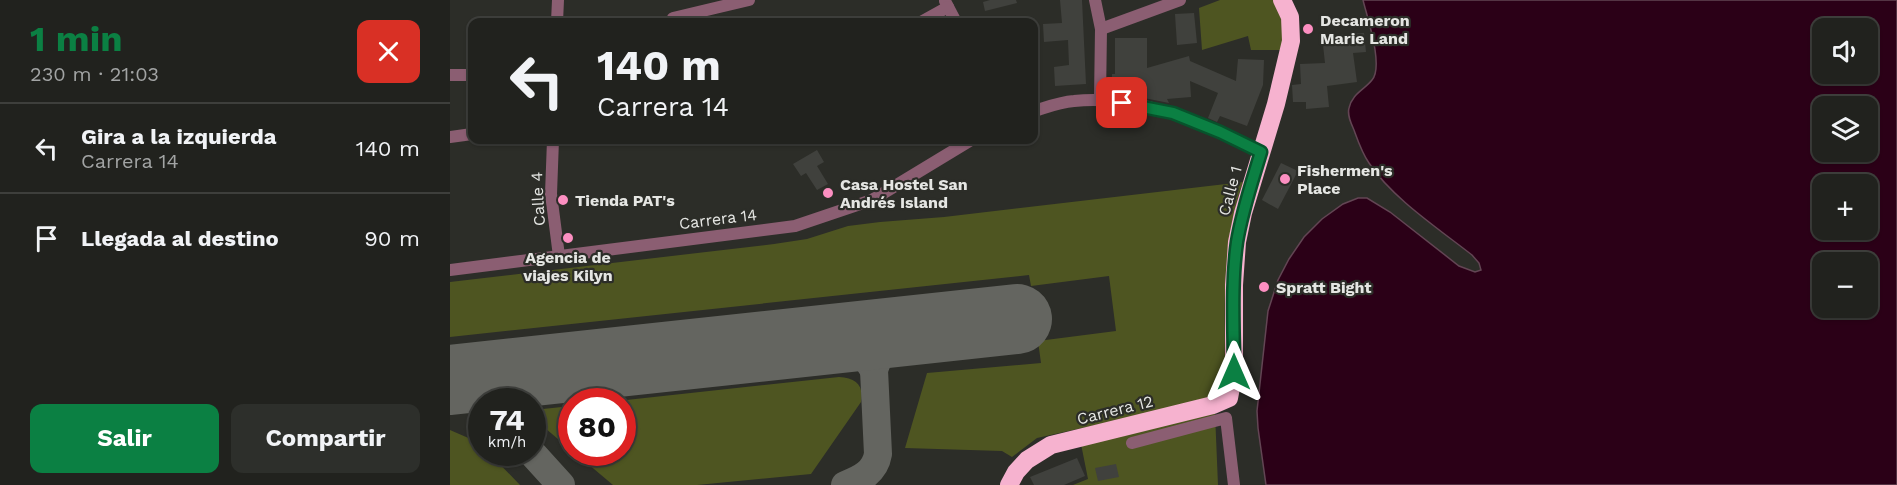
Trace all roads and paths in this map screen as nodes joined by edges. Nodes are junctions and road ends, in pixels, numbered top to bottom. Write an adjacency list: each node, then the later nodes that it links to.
1 (558, 0): 7 (street)
2 (749, 0): 8 (street)
3 (1095, 0): 11 (street)
4 (1180, 0): 11 (street)
5 (1282, 0): 20 (highway, Calle 1)
6 (946, 4): 9 (street); 10 (street)
7 (557, 18)
8 (673, 18)
9 (927, 18)
10 (954, 18)
11 (1101, 29): 14 (street)
12 (450, 75): 13 (street)
13 (468, 75)
14 (1100, 99): 15 (street); 20 (street)
15 (1038, 110)
16 (468, 135): 17 (street)
17 (450, 137)
18 (553, 144): 21 (street, Calle 4)
19 (964, 144): 21 (street, Carrera 14)
20 (1261, 152): 23 (highway, Calle 1)
21 (559, 256): 22 (street, Carrera 14)
22 (450, 270)
23 (1229, 398): 25 (highway, Carrera 12)
24 (1132, 442): 26 (street)
25 (1013, 478)
26 (1234, 485)

